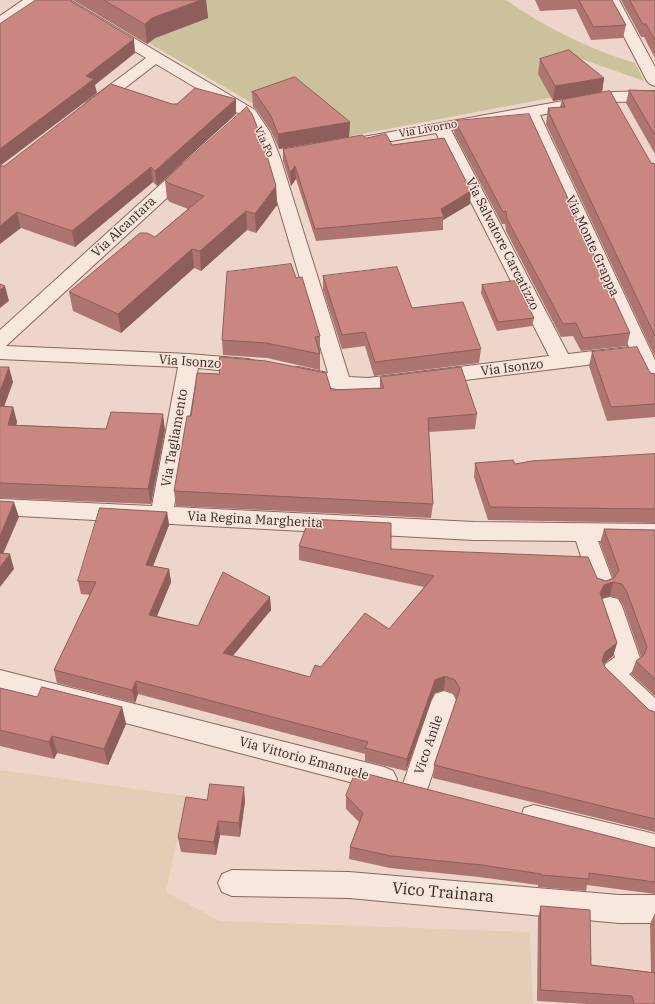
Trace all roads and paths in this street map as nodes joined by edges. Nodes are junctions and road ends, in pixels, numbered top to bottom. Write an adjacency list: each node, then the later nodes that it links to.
1 (33, 0): 4 (street)
2 (60, 0): 5 (street, Via Po)
3 (612, 0): 6 (street)
4 (0, 22)
5 (156, 57): 9 (street); 19 (street, Via Po)
6 (655, 81)
7 (655, 96): 8 (street, Via Livorno)
8 (530, 111): 10 (street, Via Livorno); 15 (street, Via Monte Grappa)
9 (81, 114)
10 (441, 127): 11 (street, Via Livorno); 17 (street, Via Salvatore Carcatizzo)
11 (341, 144)
12 (203, 155): 13 (street, Via Alcantara)
13 (0, 341)
14 (0, 352): 16 (street, Via Isonzo)
15 (641, 352): 17 (street, Via Isonzo); 18 (street, Via Monte Grappa)
16 (188, 361): 19 (street, Via Isonzo); 21 (street, Via Tagliamento)
17 (562, 362): 19 (street, Via Isonzo)
18 (655, 381)
19 (341, 383)
20 (0, 507): 21 (street, Via Regina Margherita)
21 (162, 515): 22 (street, Via Regina Margherita)
22 (584, 532): 23 (street, Via Regina Margherita); 26 (street)
23 (655, 533)
24 (0, 680): 27 (street, Via Vittorio Emanuele)
25 (444, 702): 27 (street, Vico Anile)
26 (655, 714)
27 (426, 790)
28 (515, 812): 29 (street)
29 (655, 847)
30 (232, 883): 31 (street, Vico Trainara)
31 (655, 909)

